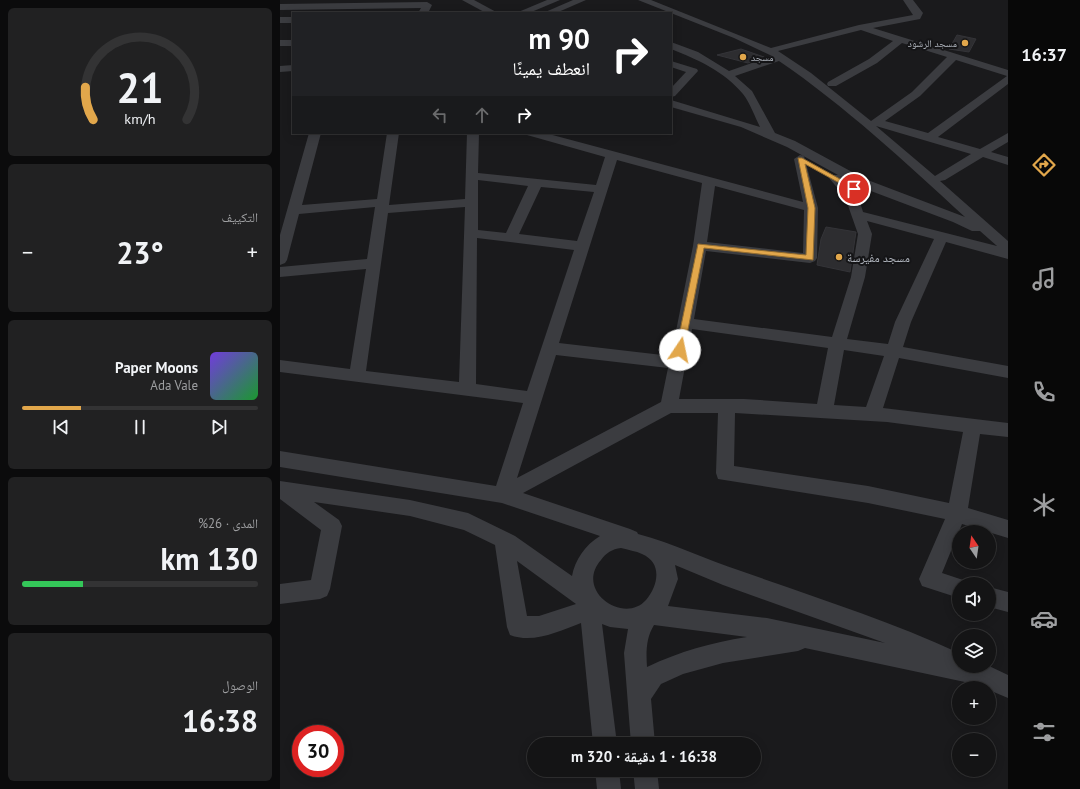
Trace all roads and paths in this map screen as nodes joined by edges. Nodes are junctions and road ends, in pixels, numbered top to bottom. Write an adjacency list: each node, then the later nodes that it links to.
1 (467, 0): 12 (street)
2 (555, 0): 13 (street)
3 (582, 0): 9 (street)
4 (643, 0): 26 (street)
5 (657, 0): 26 (street)
6 (908, 0): 17 (street)
7 (287, 6): 8 (street)
8 (354, 6): 11 (street)
9 (566, 6): 10 (street); 14 (street)
10 (579, 11)
11 (424, 12)
12 (491, 12)
13 (523, 12)
14 (551, 12)
15 (280, 20): 16 (street)
16 (292, 20)
17 (860, 28): 20 (street); 26 (street)
18 (280, 34): 19 (street)
19 (292, 34)
20 (901, 39): 27 (street); 36 (street)
21 (280, 43): 22 (street)
22 (292, 43)
23 (672, 45): 34 (street)
24 (280, 52): 25 (street)
25 (292, 52)
26 (778, 52): 34 (street); 36 (street); 67 (street)
27 (954, 56): 33 (street); 40 (street)
28 (280, 62): 29 (street)
29 (292, 62)
30 (672, 64): 37 (street)
31 (292, 68): 32 (street)
32 (280, 69)
33 (1008, 73)
34 (727, 75): 45 (street)
35 (1008, 79): 47 (street)
36 (832, 84): 40 (street)
37 (672, 93)
38 (672, 103): 45 (street)
39 (672, 111): 50 (street)
40 (876, 122): 47 (street); 53 (street)
41 (315, 134): 61 (street)
42 (393, 134): 59 (street)
43 (473, 134): 52 (street)
44 (537, 134): 49 (street)
45 (770, 135): 67 (street)
46 (1008, 137): 48 (street)
47 (929, 138): 48 (street)
48 (982, 154): 51 (street); 53 (street)
49 (612, 155): 55 (street); 57 (street)
50 (800, 159): 54 (street); 60 (street)
51 (1008, 161)
52 (472, 176): 56 (street); 58 (street)
53 (941, 177): 63 (street)
54 (835, 178): 62 (street); 67 (street)
55 (709, 180): 60 (street); 69 (street)
56 (536, 183): 57 (street); 66 (street)
57 (601, 189): 68 (street)
58 (471, 202): 59 (street); 64 (street)
59 (382, 206): 61 (street); 73 (street)
60 (811, 208): 69 (street)
61 (294, 210): 72 (street)
62 (857, 214): 65 (street); 76 (street)
63 (996, 223)
64 (470, 233): 66 (street); 83 (street)
65 (942, 236): 71 (street); 78 (street)
66 (510, 238): 68 (street)
67 (1004, 239): 70 (street)
68 (582, 246): 77 (street)
69 (700, 246): 75 (street)
70 (1008, 249)
71 (1008, 254)
72 (280, 260)
73 (374, 263): 74 (street); 82 (street)
74 (280, 272)
75 (685, 323): 76 (street); 79 (street)
76 (838, 343): 78 (street); 87 (street)
77 (549, 348): 79 (street); 84 (street)
78 (894, 351): 81 (street); 88 (street)
79 (678, 363): 85 (street)
80 (280, 366): 82 (street)
81 (1007, 367)
82 (357, 376): 83 (street)
83 (467, 390): 84 (street)
84 (533, 398): 93 (street)
85 (669, 406): 86 (street); 93 (street)
86 (727, 406): 87 (street); 94 (street)
87 (824, 411): 88 (street)
88 (872, 414): 89 (street)
89 (973, 426): 90 (street); 94 (street)
90 (1008, 430)
91 (280, 459): 93 (street)
92 (280, 489): 96 (street); 99 (street)
93 (502, 495): 97 (street)
94 (957, 513): 95 (street); 98 (street)
95 (1008, 529)
96 (504, 540): 102 (street); 102 (street)
97 (643, 542): 102 (street); 103 (street); 105 (street)
98 (952, 586)
99 (280, 594)
100 (996, 599): 101 (street)
101 (1008, 602)
102 (589, 605): 103 (street); 110 (street)
103 (649, 614): 104 (street); 109 (street)
104 (810, 638): 106 (street); 109 (street)
105 (952, 661)
106 (952, 666)
107 (978, 673): 108 (street)
108 (1008, 687)
109 (640, 695): 111 (street)
110 (604, 737)
111 (643, 737)
112 (607, 777): 114 (street)
113 (646, 777): 115 (street)
114 (608, 789)
115 (647, 789)

